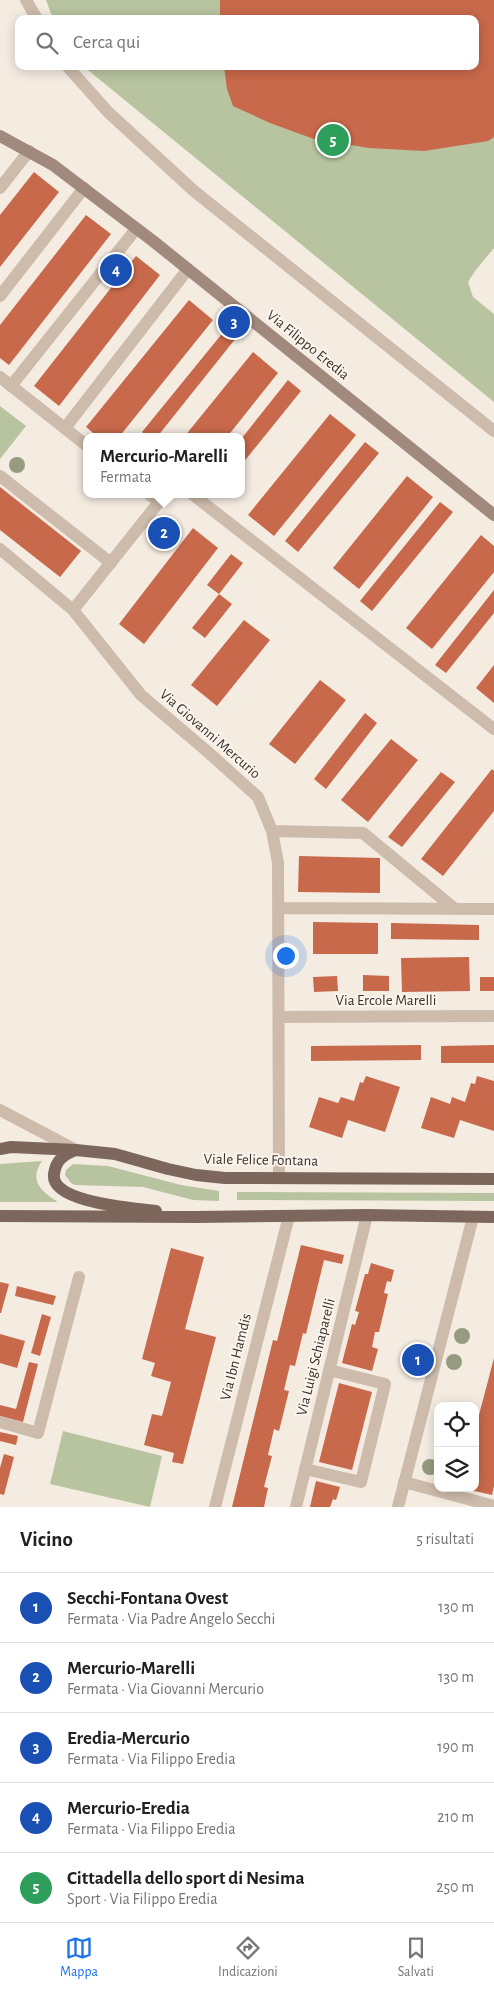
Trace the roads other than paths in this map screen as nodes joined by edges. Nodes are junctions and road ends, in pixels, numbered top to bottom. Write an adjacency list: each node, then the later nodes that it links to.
1 (26, 0): 3 (street)
2 (33, 0): 4 (street)
3 (36, 15)
4 (37, 15)
5 (71, 70): 16 (street)
6 (0, 136): 7 (main road, Via Filippo Eredia)
7 (28, 151): 8 (street); 9 (main road, Via Filippo Eredia)
8 (0, 188)
9 (84, 188): 10 (main road, Via Filippo Eredia); 12 (street)
10 (136, 229): 11 (main road, Via Filippo Eredia); 14 (street)
11 (188, 269): 15 (street); 21 (main road, Via Filippo Eredia)
12 (0, 296)
13 (0, 377): 14 (street)
14 (11, 386): 15 (street)
15 (65, 428): 17 (street)
16 (494, 431)
17 (83, 443)
18 (0, 476): 23 (street)
19 (156, 498): 23 (street)
20 (197, 498): 25 (street)
21 (494, 515)
22 (0, 549): 24 (street, Via Giovanni Mercurio)
23 (111, 563): 24 (street)
24 (73, 610): 26 (street, Via Giovanni Mercurio)
25 (494, 730)
26 (272, 831): 27 (street, Via Giovanni Mercurio); 28 (street)
27 (279, 908): 28 (street); 31 (street, Via Giovanni Mercurio)
28 (455, 908): 29 (street)
29 (494, 909)
30 (494, 1016): 31 (street, Via Ercole Marelli)
31 (279, 1017): 35 (street, Via Giovanni Mercurio)
32 (0, 1110): 34 (street)
33 (0, 1149): 34 (main road, Viale Felice Fontana)
34 (76, 1150): 35 (main road, Viale Felice Fontana); 42 (main road)
35 (279, 1178): 36 (main road, Viale Felice Fontana)
36 (494, 1179)
37 (367, 1215): 39 (main road); 40 (main road); 44 (street, Via Luigi Schiaparelli)
38 (0, 1216): 42 (main road)
39 (289, 1216): 42 (main road); 49 (street, Via Ibn Hamdis)
40 (473, 1217): 41 (main road); 47 (street)
41 (494, 1217)
42 (196, 1218)
43 (79, 1277): 45 (street)
44 (329, 1370): 46 (street, Via Luigi Schiaparelli); 46 (street)
45 (0, 1422)
46 (306, 1469): 50 (street, Via Luigi Schiaparelli)
47 (404, 1482): 48 (street); 51 (street)
48 (494, 1506)
49 (216, 1507)
50 (296, 1507)
51 (398, 1507)

